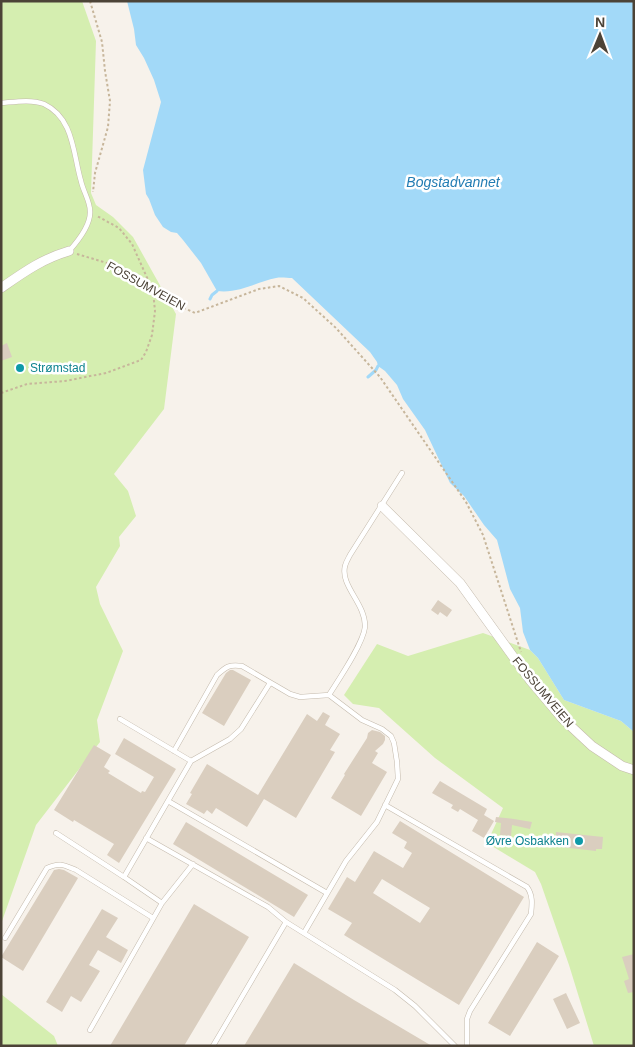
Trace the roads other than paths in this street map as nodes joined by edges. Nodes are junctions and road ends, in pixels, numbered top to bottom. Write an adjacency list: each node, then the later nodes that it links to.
1 (1, 103): 2 (lane)
2 (69, 251): 3 (street)
3 (1, 288)
4 (402, 473): 5 (lane)
5 (382, 506): 7 (lane); 11 (street, FOSSUMVEIEN)
6 (270, 683): 7 (lane); 9 (lane); 10 (lane)
7 (329, 695): 13 (lane)
8 (120, 719): 9 (lane)
9 (174, 751): 10 (lane)
10 (191, 761): 12 (lane)
11 (634, 770)
12 (168, 801): 15 (lane); 18 (lane)
13 (385, 805): 18 (lane); 27 (lane)
14 (56, 833): 17 (lane)
15 (146, 838): 16 (lane); 17 (lane)
16 (193, 864): 19 (lane); 21 (lane)
17 (124, 877): 19 (lane)
18 (328, 893): 22 (lane)
19 (162, 903): 20 (lane)
20 (153, 918): 23 (lane); 24 (lane)
21 (286, 922): 22 (lane); 25 (lane)
22 (304, 933): 26 (lane)
23 (5, 938)
24 (90, 1030)
25 (213, 1046)
26 (455, 1046)
27 (467, 1046)

